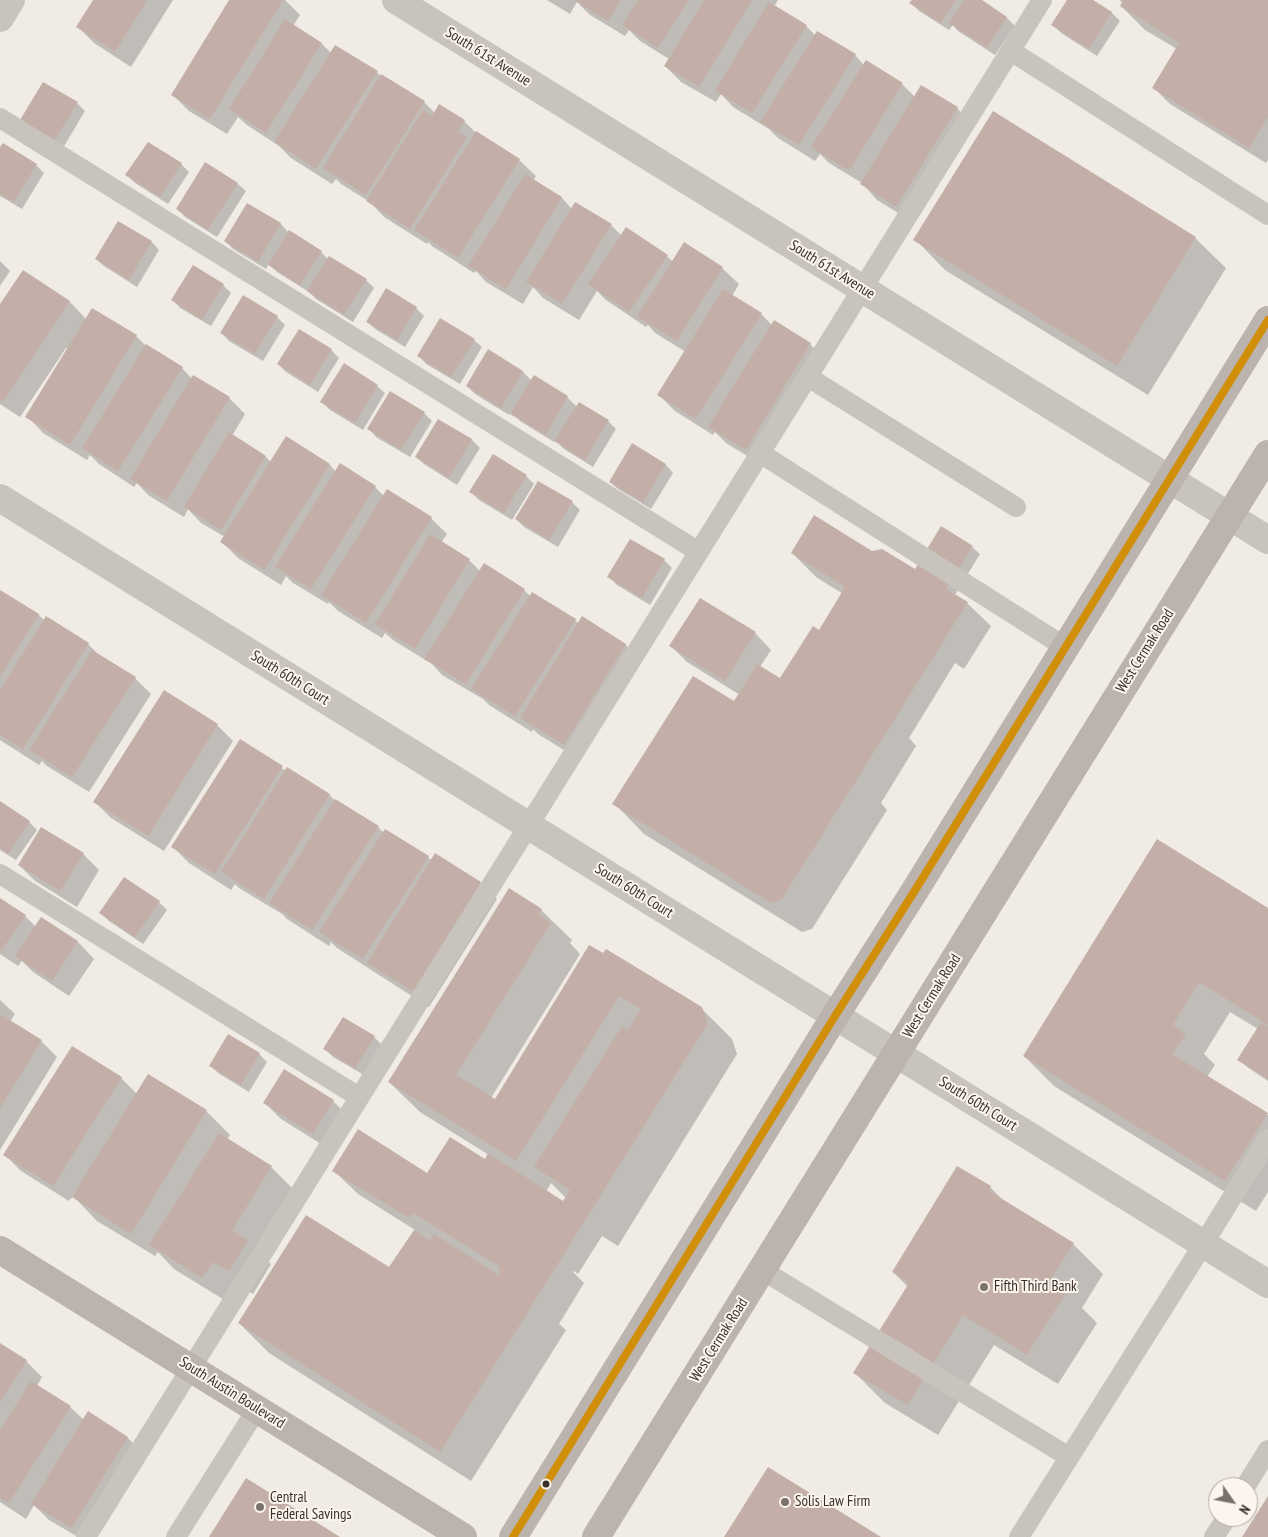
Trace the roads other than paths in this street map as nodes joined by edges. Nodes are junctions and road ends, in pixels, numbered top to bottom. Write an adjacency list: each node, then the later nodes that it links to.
1 (11, 0): 4 (street)
2 (396, 0): 8 (street, South 61st Avenue)
3 (1037, 2): 5 (lane)
4 (0, 18)
5 (1011, 51): 7 (lane); 8 (lane)
6 (0, 118): 18 (lane)
7 (1268, 215)
8 (863, 289): 10 (lane); 13 (street, South 61st Avenue)
9 (1268, 320): 13 (main road)
10 (808, 377): 11 (lane); 15 (lane)
11 (760, 453): 18 (lane); 19 (lane)
12 (1268, 454): 16 (main road, West Cermak Road)
13 (1169, 478): 16 (street, South 61st Avenue); 19 (main road)
14 (0, 498): 20 (street, South 60th Court)
15 (1016, 507)
16 (1229, 516): 17 (street, South 61st Avenue); 23 (main road, West Cermak Road)
17 (1268, 540)
18 (699, 552): 20 (lane)
19 (1065, 647): 22 (main road)
20 (529, 826): 22 (street, South 60th Court); 24 (lane)
21 (0, 874): 24 (lane)
22 (834, 1016): 23 (street, South 60th Court); 38 (main road)
23 (896, 1053): 26 (street, South 60th Court); 28 (main road, West Cermak Road)
24 (360, 1097): 30 (lane)
25 (1268, 1139): 26 (lane)
26 (1204, 1244): 29 (street, South 60th Court); 33 (lane)
27 (0, 1250): 30 (main road, South Austin Boulevard)
28 (762, 1270): 33 (lane); 39 (main road, West Cermak Road)
29 (1268, 1284)
30 (192, 1369): 31 (main road, South Austin Boulevard); 35 (lane)
31 (257, 1409): 36 (lane); 37 (main road, South Austin Boulevard)
32 (1268, 1450): 34 (lane)
33 (1069, 1457): 40 (lane)
34 (1251, 1477)
35 (86, 1537)
36 (176, 1537)
37 (463, 1537)
38 (513, 1537)
39 (596, 1537)
40 (1019, 1537)

